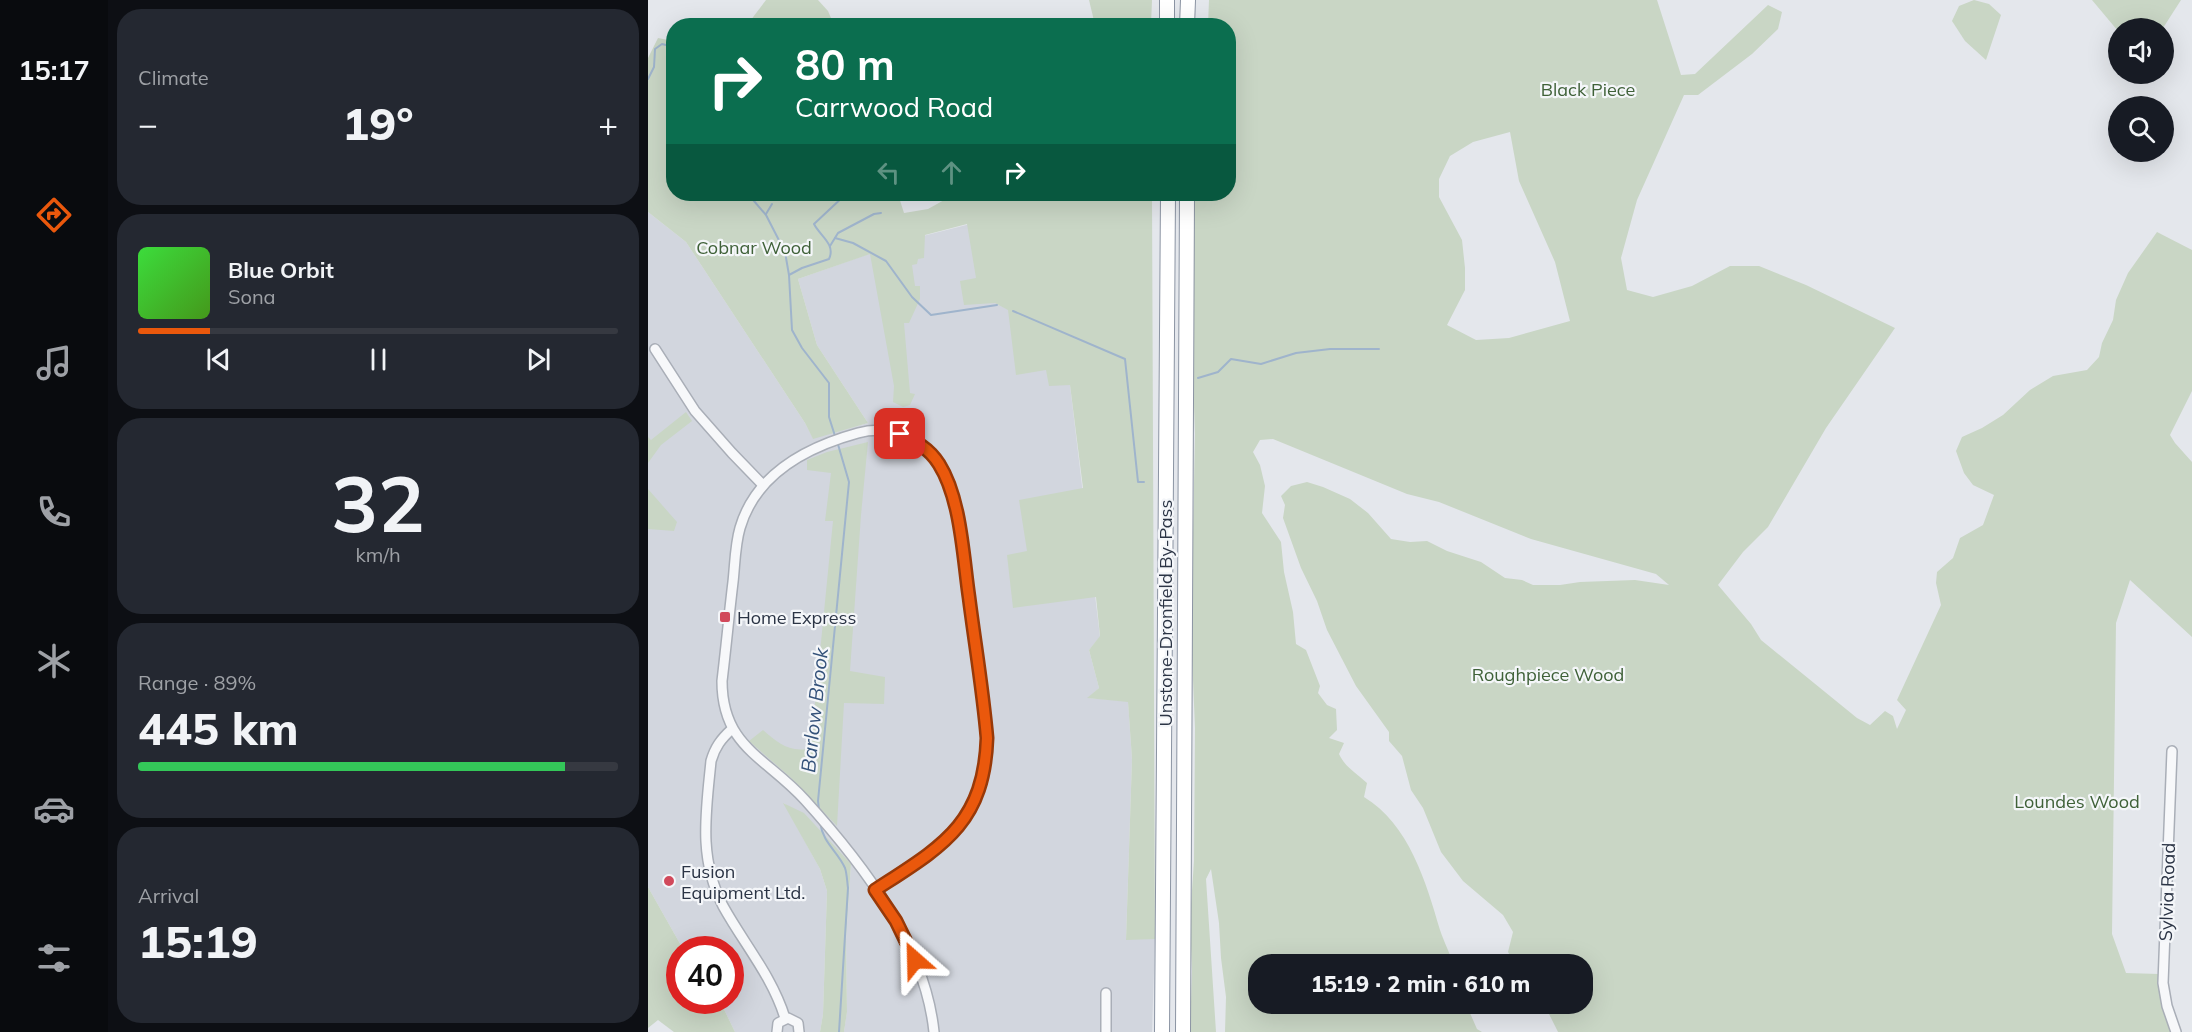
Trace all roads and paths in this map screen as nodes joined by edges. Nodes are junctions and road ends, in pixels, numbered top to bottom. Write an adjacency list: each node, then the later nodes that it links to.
1 (1167, 0): 3 (highway)
2 (1188, 0): 4 (highway)
3 (1167, 18)
4 (1188, 18)
5 (1168, 201): 18 (highway, Unstone-Dronfield By-Pass)
6 (1187, 201): 19 (highway, Unstone-Dronfield By-Pass)
7 (655, 349): 8 (street)
8 (763, 484): 9 (street); 11 (street)
9 (732, 729): 11 (street); 13 (street)
10 (2172, 751): 20 (street, Sylvia Road)
11 (875, 890): 16 (street)
12 (1106, 993): 17 (street)
13 (785, 1018): 14 (street); 15 (street)
14 (777, 1032)
15 (799, 1032)
16 (934, 1032)
17 (1106, 1032)
18 (1162, 1032)
19 (1183, 1032)
20 (2176, 1032)

